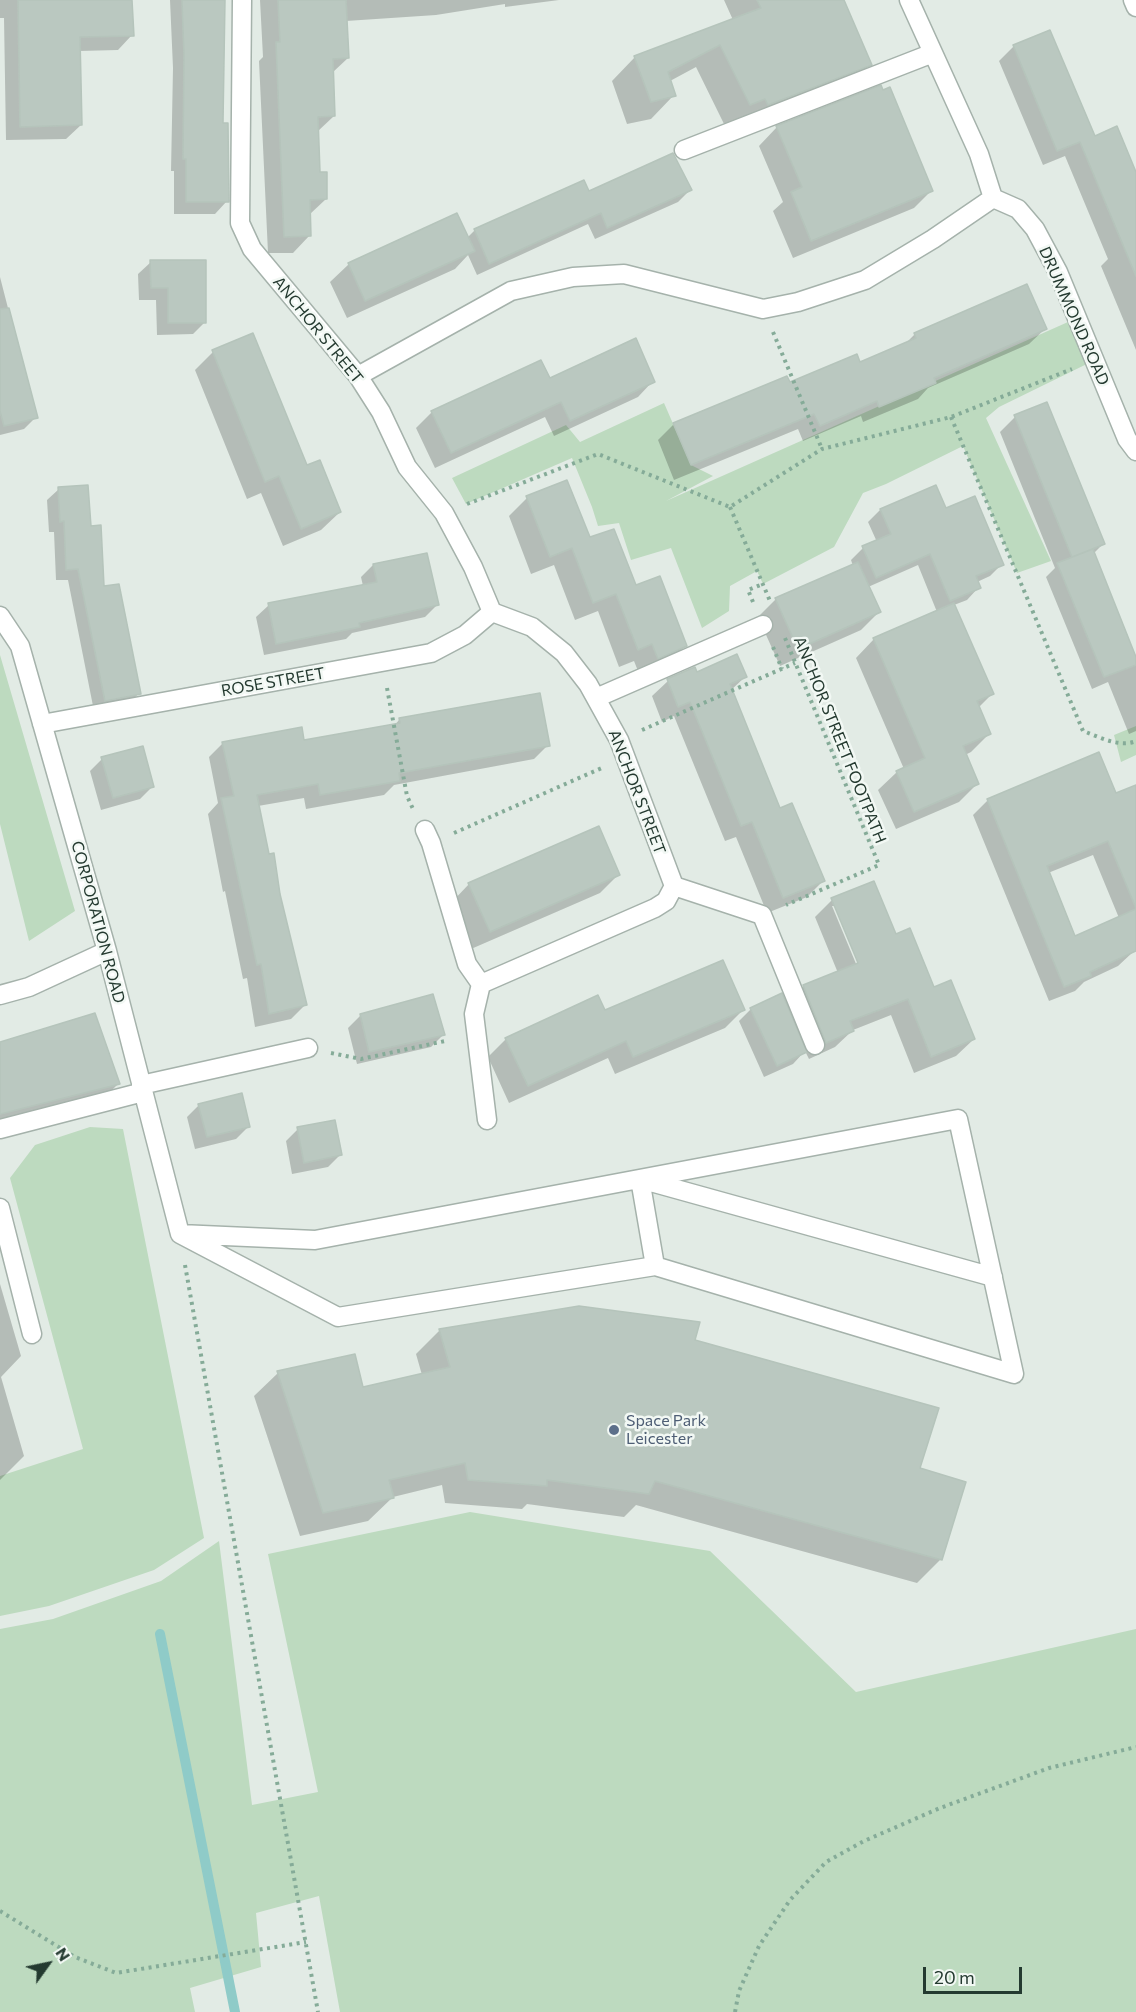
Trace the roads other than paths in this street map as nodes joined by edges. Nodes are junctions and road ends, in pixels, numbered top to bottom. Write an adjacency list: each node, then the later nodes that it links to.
1 (242, 0): 8 (street, ANCHOR STREET)
2 (909, 0): 5 (street)
3 (1133, 0): 4 (street)
4 (1136, 7)
5 (933, 53): 6 (street); 7 (street)
6 (684, 150)
7 (993, 198): 8 (street); 9 (street, DRUMMOND ROAD)
8 (358, 376): 10 (street, ANCHOR STREET)
9 (1136, 451)
10 (492, 612): 13 (street, ANCHOR STREET); 14 (street, ROSE STREET)
11 (0, 616): 14 (street, CORPORATION ROAD)
12 (763, 626): 13 (street)
13 (596, 698): 16 (street, ANCHOR STREET)
14 (42, 724): 17 (street, CORPORATION ROAD)
15 (428, 837): 18 (street)
16 (674, 886): 18 (street); 20 (street)
17 (107, 951): 19 (street); 22 (street, CORPORATION ROAD)
18 (481, 984): 23 (street)
19 (0, 995)
20 (815, 1046)
21 (308, 1048): 22 (street)
22 (142, 1088): 24 (street); 27 (street, CORPORATION ROAD)
23 (487, 1120)
24 (0, 1129)
25 (640, 1179): 27 (street); 28 (street); 29 (street); 29 (street)
26 (0, 1208): 30 (street)
27 (180, 1234): 28 (street)
28 (655, 1266): 29 (street)
29 (993, 1277)
30 (33, 1334)

